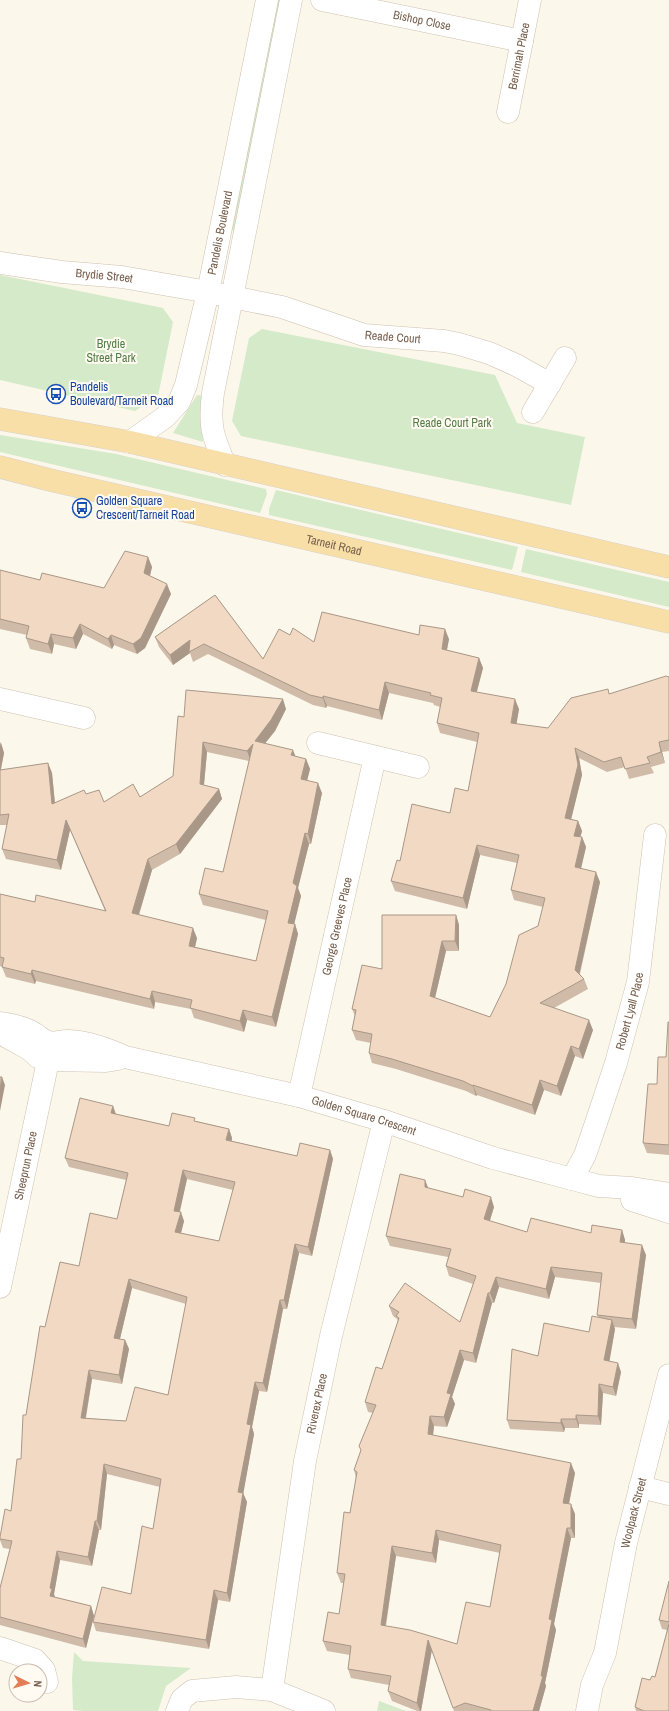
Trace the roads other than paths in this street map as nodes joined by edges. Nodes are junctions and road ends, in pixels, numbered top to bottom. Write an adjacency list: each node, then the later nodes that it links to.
1 (267, 0): 8 (street, Pandelis Boulevard)
2 (291, 0): 9 (street, Pandelis Boulevard)
3 (322, 0): 5 (street, Bishop Close)
4 (530, 0): 5 (street, Berrimah Place)
5 (522, 41): 6 (street, Berrimah Place)
6 (508, 112)
7 (0, 263): 8 (street, Brydie Street)
8 (208, 292): 9 (street, Brydie Street); 14 (street, Pandelis Boulevard)
9 (232, 296): 11 (street, Reade Court); 15 (street, Pandelis Boulevard)
10 (565, 358): 11 (street)
11 (550, 384): 12 (street)
12 (533, 412)
13 (0, 419): 14 (main road)
14 (130, 442): 15 (main road)
15 (225, 465): 17 (main road)
16 (0, 467): 18 (main road, Tarneit Road)
17 (669, 567)
18 (669, 622)
19 (0, 699): 20 (street)
20 (84, 718)
21 (318, 743): 22 (street)
22 (375, 756): 23 (street); 28 (street, George Greeves Place)
23 (418, 767)
24 (655, 835): 30 (street, Robert Lyall Place)
25 (0, 1023): 27 (street)
26 (0, 1033): 27 (street)
27 (49, 1052): 28 (street, Golden Square Crescent); 34 (street, Sheeprun Place)
28 (299, 1096): 29 (street, Golden Square Crescent)
29 (384, 1121): 30 (street, Golden Square Crescent); 41 (street, Riverex Place)
30 (572, 1180): 31 (street, Golden Square Crescent)
31 (599, 1186): 32 (street, Golden Square Crescent); 33 (street, Golden Square Crescent)
32 (669, 1194)
33 (669, 1212)
34 (0, 1287)
35 (669, 1375): 36 (street, Woolpack Street)
36 (640, 1486): 37 (street); 39 (street, Woolpack Street)
37 (669, 1494)
38 (0, 1648): 40 (street)
39 (605, 1653): 44 (street, Woolpack Street); 45 (street, Woolpack Street)
40 (38, 1663)
41 (272, 1690): 42 (street); 43 (street)
42 (176, 1711)
43 (324, 1711)
44 (588, 1711)
45 (603, 1711)

